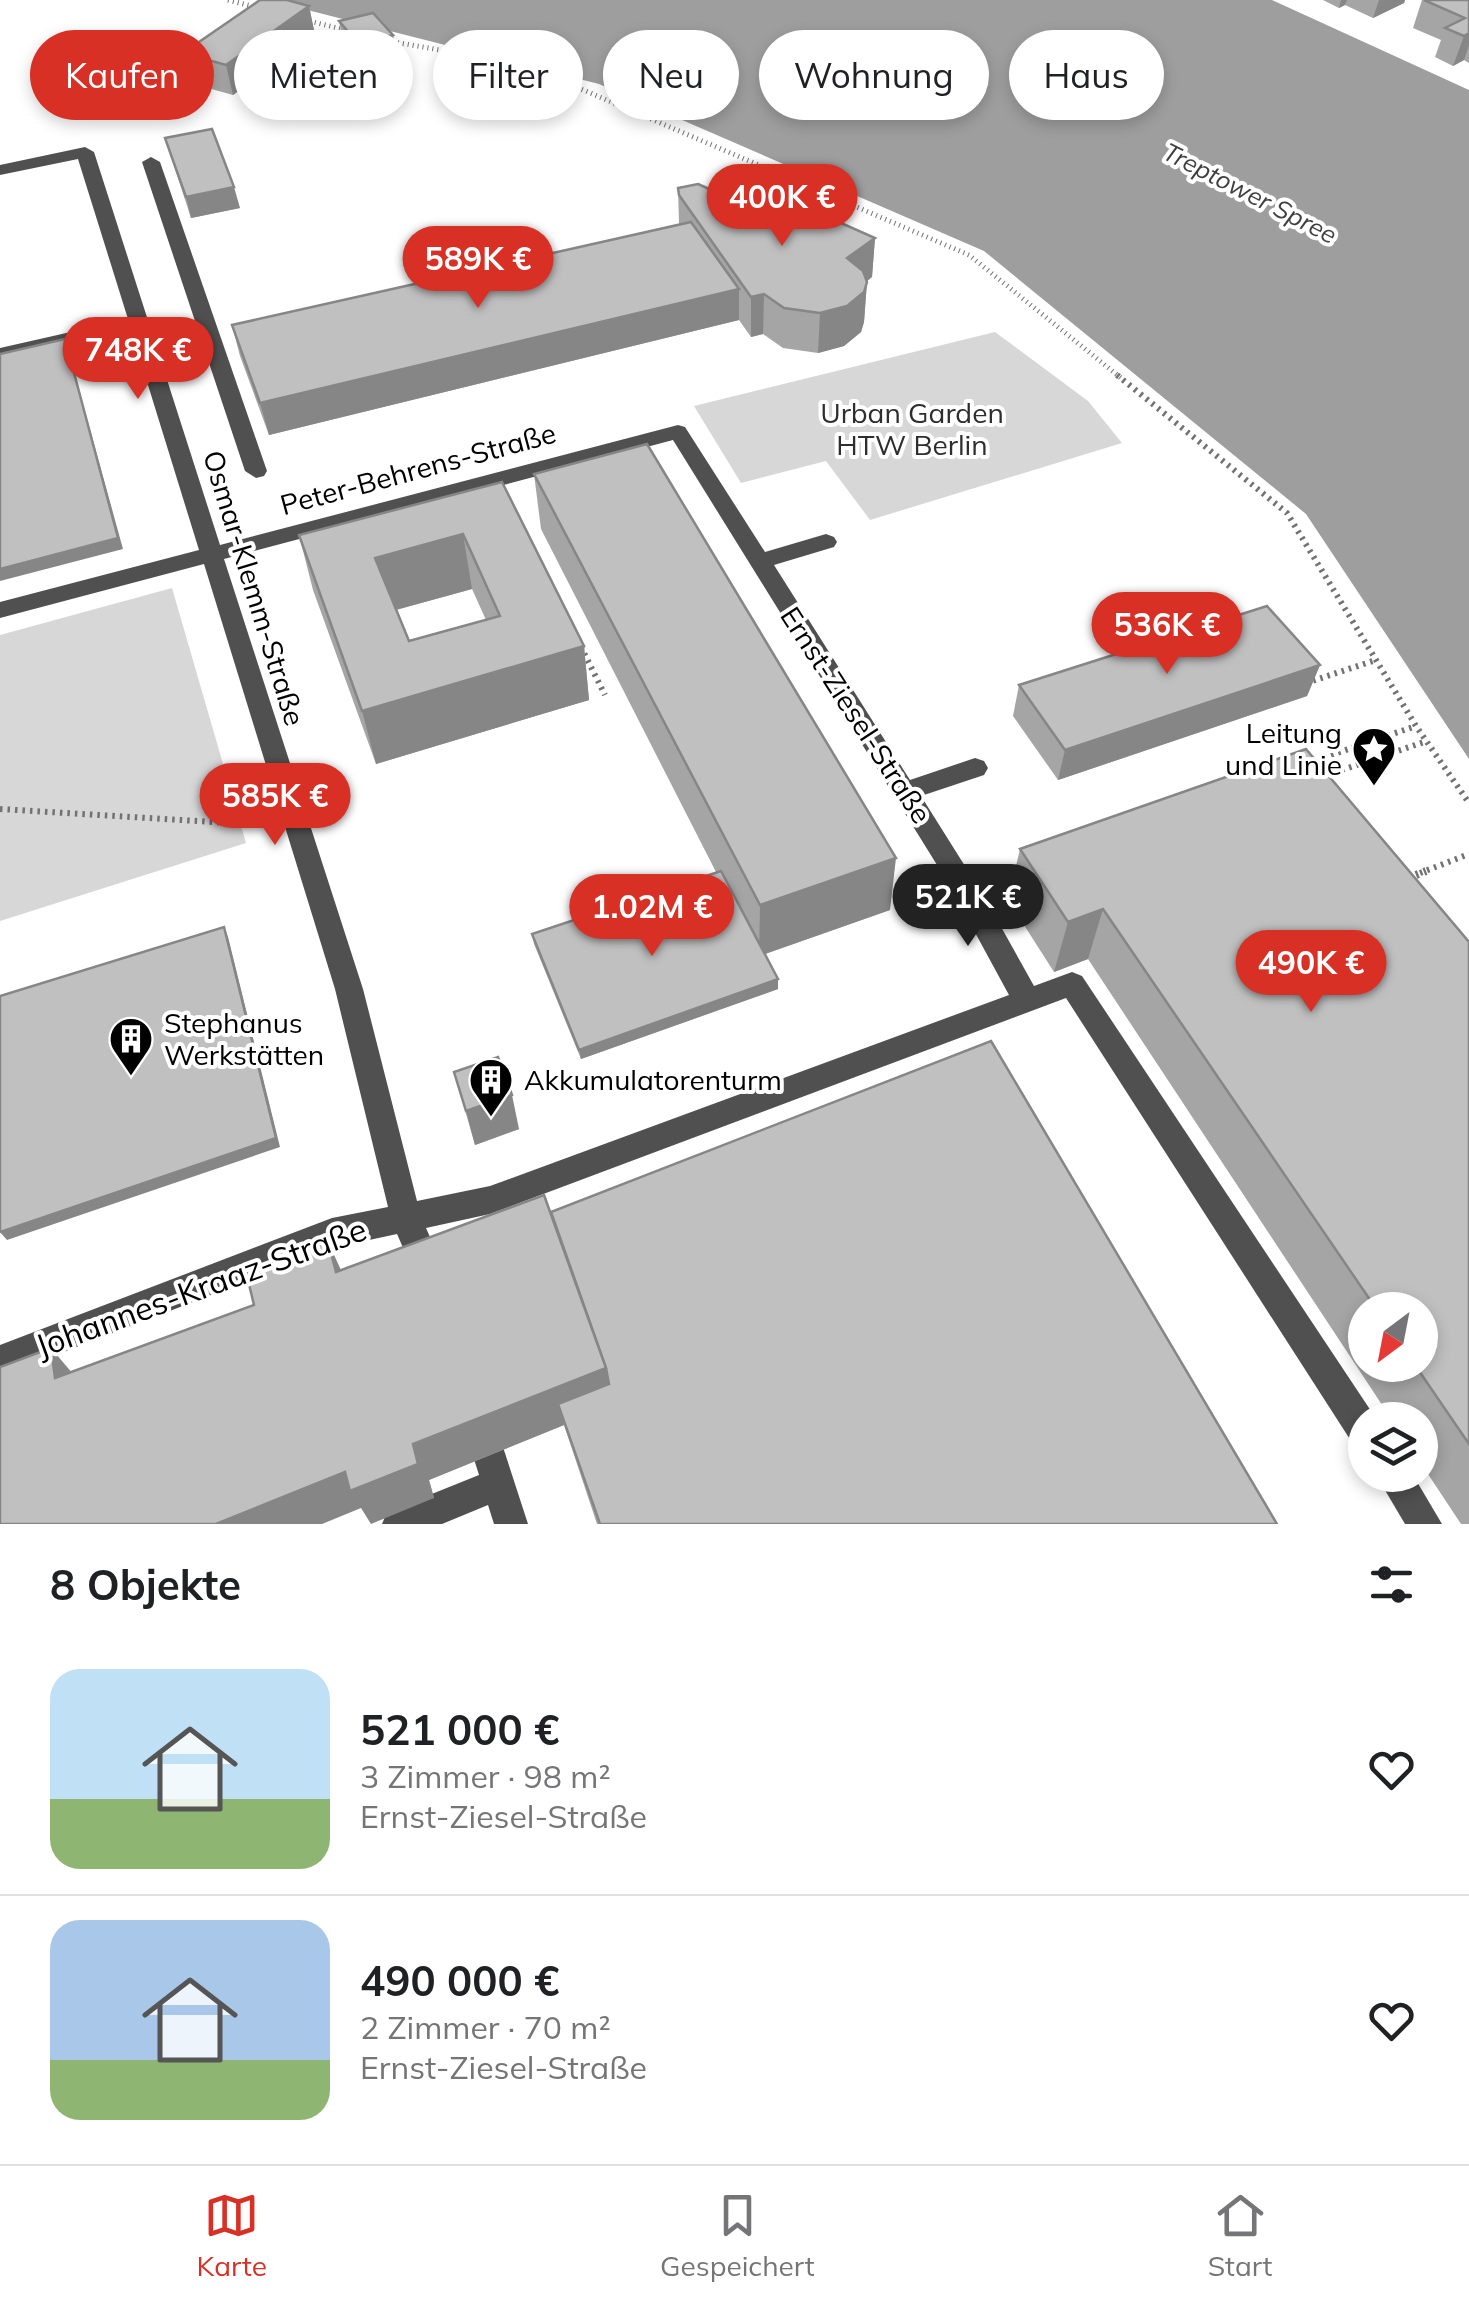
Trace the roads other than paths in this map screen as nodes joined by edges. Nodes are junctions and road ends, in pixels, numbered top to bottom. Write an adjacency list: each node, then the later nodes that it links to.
1 (150, 162): 6 (street)
2 (0, 170): 3 (street, Osmar-Klemm-Straße)
3 (139, 322): 4 (street); 8 (street, Osmar-Klemm-Straße)
4 (0, 354)
5 (678, 432): 8 (street, Peter-Behrens-Straße); 9 (street, Ernst-Ziesel-Straße)
6 (256, 471)
7 (826, 542): 9 (street)
8 (212, 554): 10 (street, Peter-Behrens-Straße); 16 (street, Osmar-Klemm-Straße)
9 (758, 562): 12 (street, Ernst-Ziesel-Straße)
10 (0, 610)
11 (975, 768): 12 (street)
12 (906, 791): 14 (street, Ernst-Ziesel-Straße)
13 (1075, 856): 14 (street)
14 (970, 895): 15 (street, Ernst-Ziesel-Straße)
15 (1026, 1002): 16 (street, Johannes-Kraaz-Straße); 19 (street, Johannes-Kraaz-Straße)
16 (406, 1218): 17 (street, Osmar-Klemm-Straße); 18 (street, Johannes-Kraaz-Straße)
17 (434, 1283)
18 (0, 1360)
19 (1348, 1406)
20 (1404, 1492): 23 (street)
21 (399, 1524): 22 (street)
22 (510, 1524)
23 (1425, 1524)

